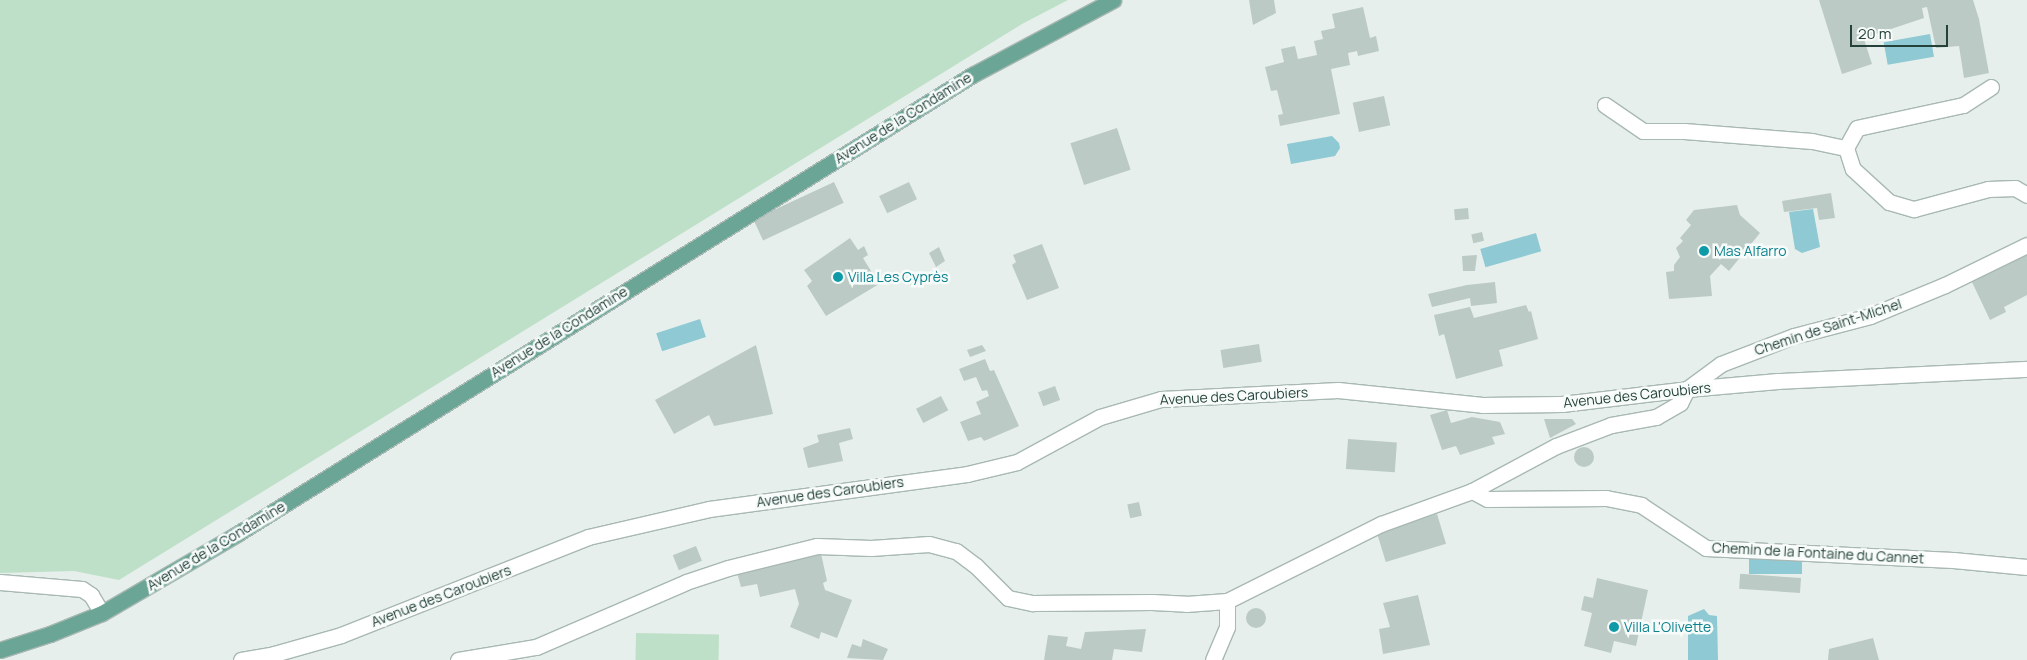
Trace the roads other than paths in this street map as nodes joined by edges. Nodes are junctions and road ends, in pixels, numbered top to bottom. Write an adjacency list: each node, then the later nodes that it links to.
1 (1113, 0): 13 (main road, Avenue de la Condamine)
2 (1991, 87): 4 (street)
3 (1605, 105): 4 (street)
4 (1846, 148): 5 (street)
5 (2027, 195)
6 (2027, 246): 8 (street, Chemin de Saint-Michel)
7 (2027, 369): 8 (street, Avenue des Caroubiers)
8 (1687, 389): 9 (street); 15 (street, Avenue des Caroubiers)
9 (1472, 491): 10 (street, Chemin de la Fontaine du Cannet); 12 (street)
10 (2027, 567)
11 (0, 582): 13 (street)
12 (1227, 600): 16 (street); 17 (street)
13 (102, 613): 14 (main road, Avenue de la Condamine)
14 (0, 650)
15 (241, 660)
16 (458, 660)
17 (1213, 660)

